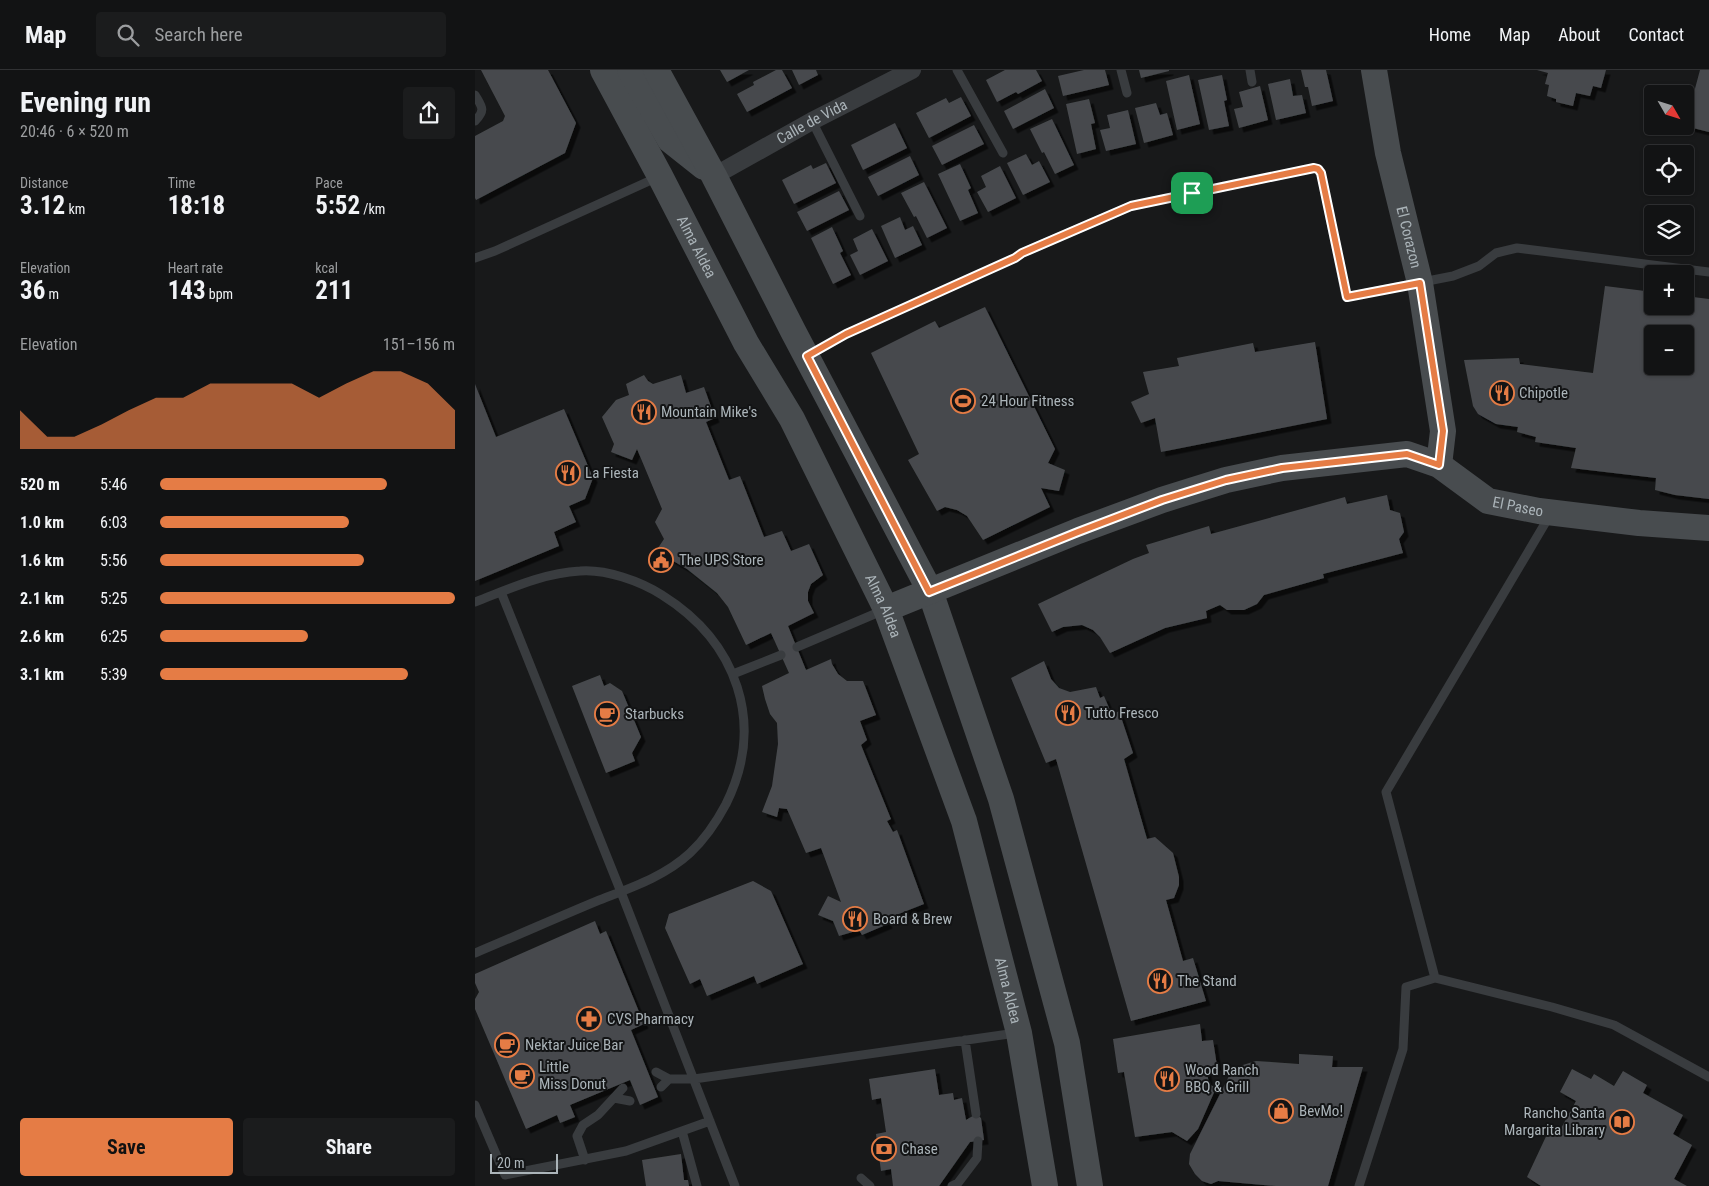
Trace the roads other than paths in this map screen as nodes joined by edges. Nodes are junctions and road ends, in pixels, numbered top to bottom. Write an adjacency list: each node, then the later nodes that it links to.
1 (603, 70): 16 (main road, Alma Aldea)
2 (630, 70): 17 (main road)
3 (656, 70): 17 (main road)
4 (912, 70): 9 (street, Calle de Vida)
5 (957, 70): 15 (lane)
6 (1121, 70): 11 (lane)
7 (1250, 70): 10 (lane)
8 (1374, 70): 21 (main road, El Corazon)
9 (886, 75): 14 (street, Calle de Vida)
10 (1252, 82)
11 (1127, 94)
12 (475, 95): 13 (lane)
13 (475, 121)
14 (812, 121): 17 (street, Calle de Vida); 18 (lane)
15 (1003, 153)
16 (660, 176): 19 (lane); 29 (main road, Alma Aldea)
17 (714, 176): 22 (main road)
18 (860, 216)
19 (475, 258)
20 (1709, 272): 21 (lane)
21 (1420, 283): 22 (lane); 23 (main road, El Corazon)
22 (807, 356): 27 (main road)
23 (1439, 465): 24 (main road, El Paseo); 27 (main road, El Paseo)
24 (1552, 512): 25 (main road, El Paseo); 35 (lane)
25 (1709, 528)
26 (501, 592): 28 (lane); 32 (lane); 33 (lane)
27 (929, 592): 29 (main road, El Paseo); 58 (main road)
28 (475, 602)
29 (886, 610): 30 (lane); 36 (main road, Alma Aldea)
30 (797, 647)
31 (781, 655): 32 (lane)
32 (733, 674): 33 (lane)
33 (621, 892): 34 (lane); 41 (lane)
34 (475, 953)
35 (1435, 978): 39 (lane); 59 (lane)
36 (1019, 1033): 37 (lane); 57 (main road, Alma Aldea)
37 (965, 1040): 41 (lane); 47 (lane)
38 (656, 1072): 40 (lane)
39 (1709, 1077)
40 (669, 1078): 41 (lane); 42 (lane)
41 (694, 1079): 48 (lane)
42 (661, 1087)
43 (623, 1088): 44 (lane)
44 (614, 1098): 45 (lane); 51 (lane)
45 (630, 1101)
46 (475, 1105): 51 (lane)
47 (976, 1114)
48 (709, 1121): 49 (lane); 54 (lane)
49 (682, 1131): 51 (lane); 53 (lane)
50 (978, 1141): 56 (lane)
51 (585, 1160)
52 (861, 1178): 55 (lane)
53 (697, 1186)
54 (735, 1186)
55 (870, 1186)
56 (953, 1186)
57 (1045, 1186)
58 (1090, 1186)
59 (1359, 1186)

